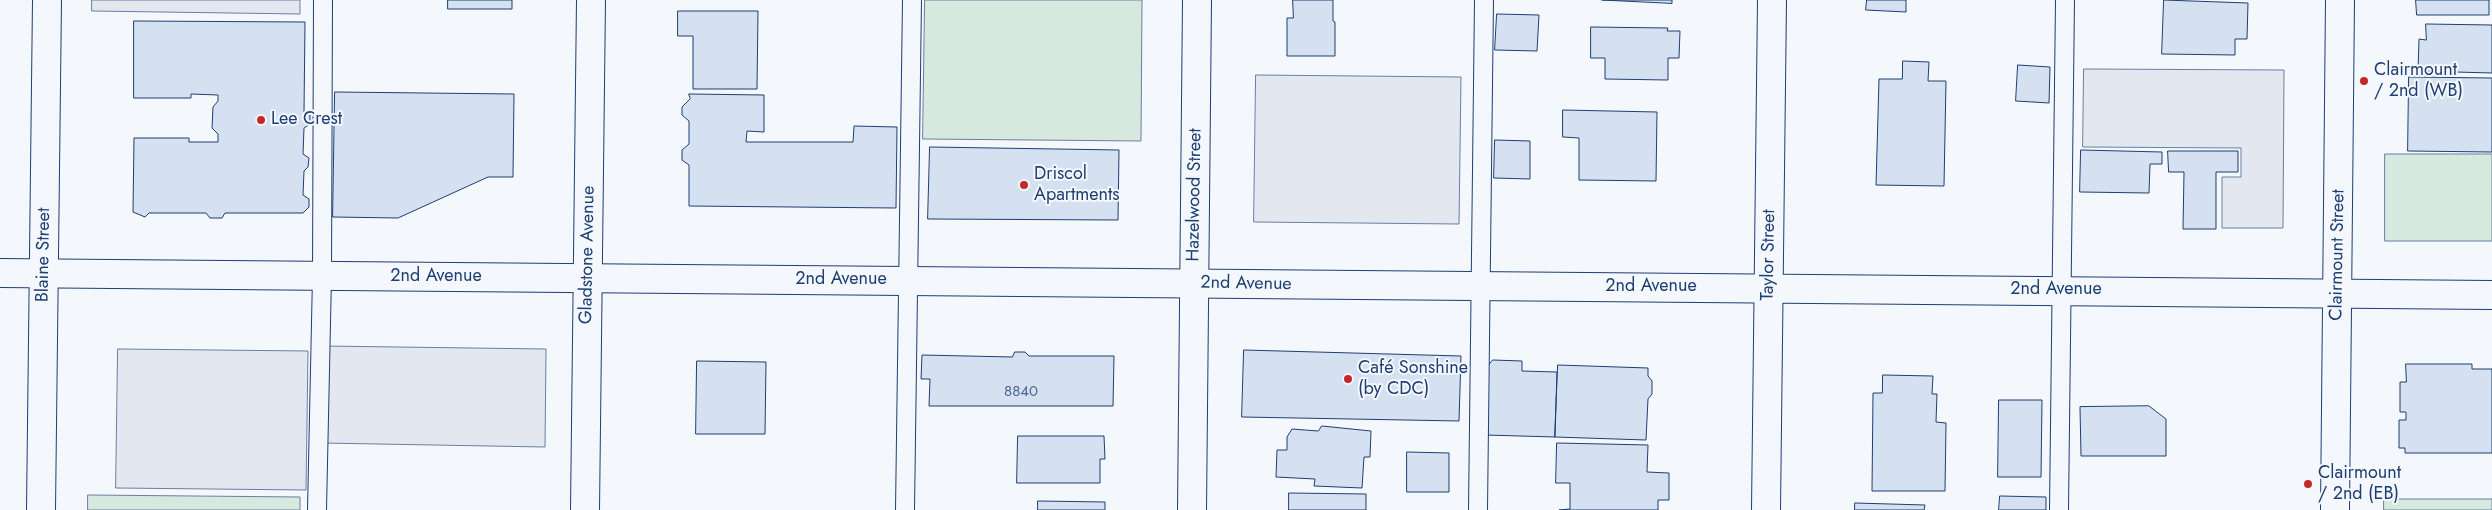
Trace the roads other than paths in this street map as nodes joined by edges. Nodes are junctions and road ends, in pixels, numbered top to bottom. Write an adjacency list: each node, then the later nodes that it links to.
1 (47, 0): 11 (street, Blaine Street)
2 (323, 0): 12 (lane)
3 (591, 0): 13 (street, Gladstone Avenue)
4 (912, 0): 14 (lane)
5 (1197, 0): 15 (street, Hazelwood Street)
6 (1484, 0): 16 (lane)
7 (1772, 0): 17 (street, Taylor Street)
8 (2065, 0): 18 (lane)
9 (2340, 0): 19 (street, Clairmount Street)
10 (0, 273): 11 (street, 2nd Avenue)
11 (44, 274): 12 (street, 2nd Avenue); 21 (street, Blaine Street)
12 (322, 276): 13 (street, 2nd Avenue); 22 (lane)
13 (588, 278): 14 (street, 2nd Avenue); 23 (street, Gladstone Avenue)
14 (908, 280): 15 (street, 2nd Avenue); 24 (lane)
15 (1194, 283): 16 (street, 2nd Avenue); 25 (street, Hazelwood Street)
16 (1480, 286): 17 (street, 2nd Avenue); 26 (lane)
17 (1768, 288): 18 (street, 2nd Avenue); 27 (street, Taylor Street)
18 (2061, 290): 19 (street, 2nd Avenue); 28 (lane)
19 (2338, 293): 20 (street, 2nd Avenue); 29 (street, Clairmount Street)
20 (2492, 295)
21 (41, 510)
22 (317, 510)
23 (585, 510)
24 (905, 510)
25 (1192, 510)
26 (1478, 510)
27 (1766, 510)
28 (2059, 510)
29 (2335, 510)

